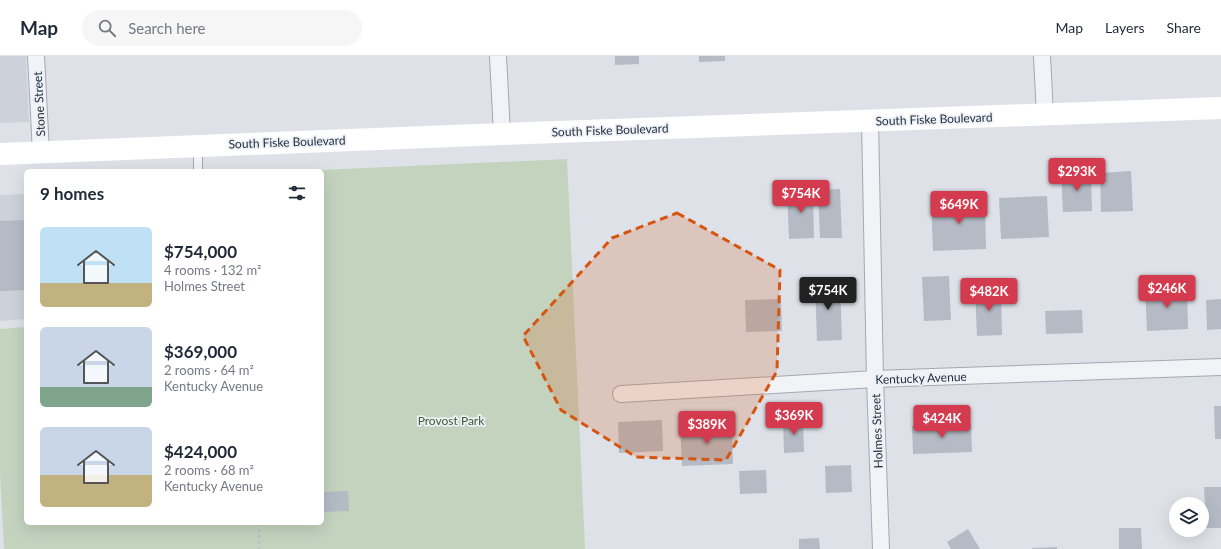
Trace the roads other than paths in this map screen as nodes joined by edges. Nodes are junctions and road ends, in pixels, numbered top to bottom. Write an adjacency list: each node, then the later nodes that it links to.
1 (36, 56): 9 (street, Stone Street)
2 (498, 56): 7 (street)
3 (1042, 56): 5 (street)
4 (1221, 108): 5 (main road, South Fiske Boulevard)
5 (1045, 115): 6 (main road, South Fiske Boulevard)
6 (870, 121): 7 (main road, South Fiske Boulevard); 13 (street, Holmes Street)
7 (502, 134): 8 (main road, South Fiske Boulevard)
8 (198, 146): 9 (main road, South Fiske Boulevard); 11 (lane)
9 (41, 153): 10 (main road, South Fiske Boulevard)
10 (0, 154)
11 (198, 169)
12 (1221, 367): 13 (street, Kentucky Avenue)
13 (875, 379): 14 (street, Kentucky Avenue); 15 (street, Holmes Street)
14 (621, 394)
15 (881, 549)

